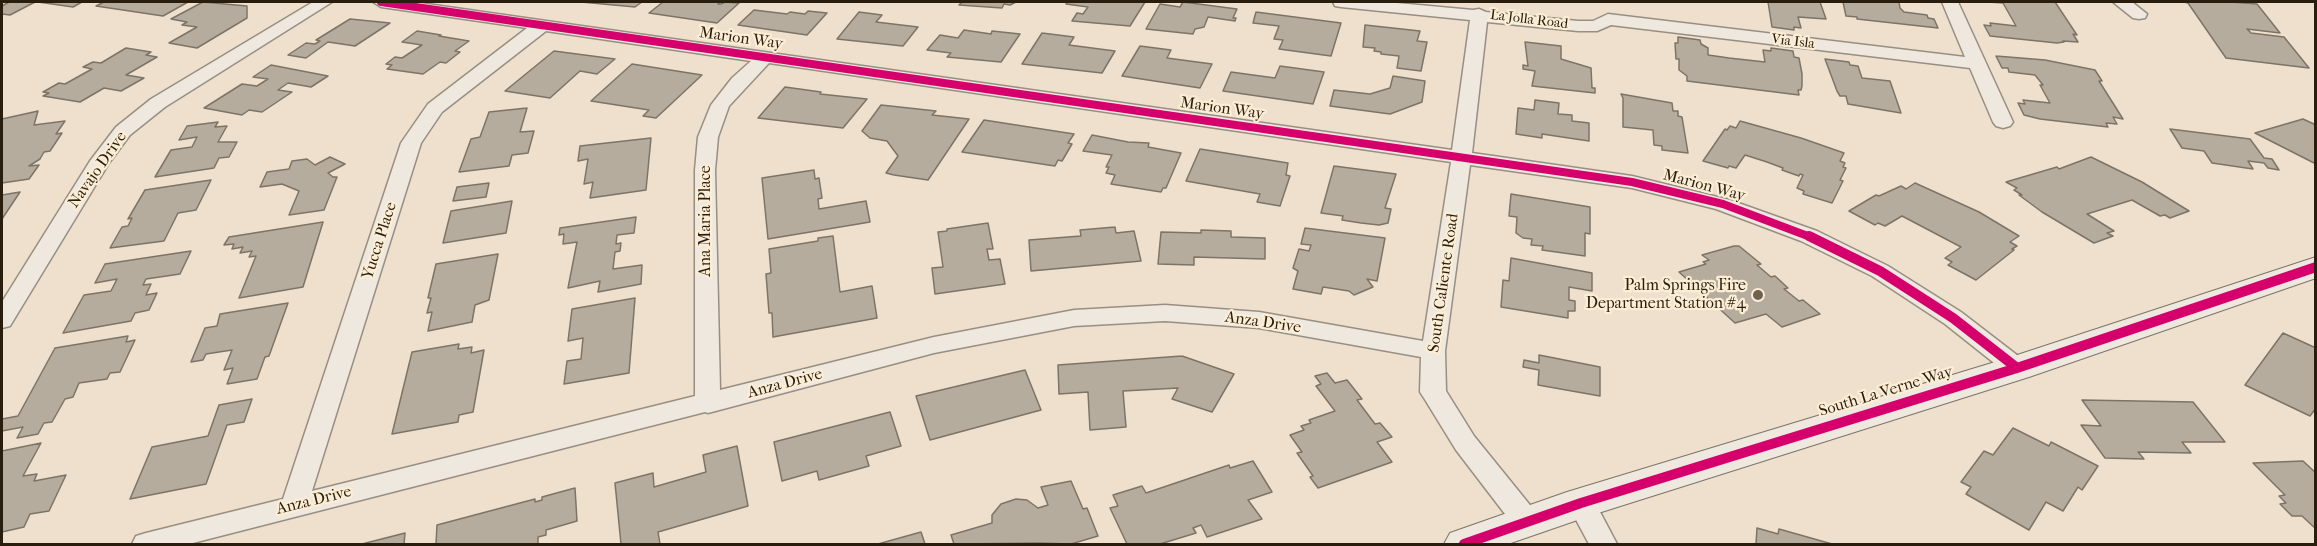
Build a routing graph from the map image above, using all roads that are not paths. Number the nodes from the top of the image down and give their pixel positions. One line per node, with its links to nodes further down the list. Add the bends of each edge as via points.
1 (324, 2): 15 (street, Navajo Drive, via 166,98 123,131 100,161)
2 (381, 2): 9 (street, Marion Way)
3 (1341, 2): 7 (street, La Jolla Road)
4 (1950, 2): 11 (street)
5 (2121, 2): 8 (street)
6 (1608, 10): 7 (street, La Jolla Road, via 1597,26); 11 (street, Via Isla)
7 (1479, 14): 13 (street, South Caliente Road)
8 (2139, 14)
9 (541, 26): 10 (street, Marion Way); 20 (street, Yucca Place, via 435,108 411,143)
10 (765, 57): 13 (street, Marion Way); 18 (street, Ana Maria Place, via 720,105 708,137)
11 (1978, 64): 12 (street)
12 (2003, 122)
13 (1461, 159): 16 (street, South Caliente Road); 17 (street, Marion Way, via 1632,182 1723,204 1798,232 1881,271 1953,318)
14 (2316, 267): 17 (street, South La Verne Way)
15 (2, 320)
16 (1433, 351): 18 (street, Anza Drive, via 1259,320 1165,313 1074,318 934,345); 21 (street, South Caliente Road, via 1433,392 1465,443)
17 (2017, 368): 19 (street, South La Verne Way)
18 (708, 404): 20 (street, Anza Drive)
19 (1581, 503): 21 (street, South La Verne Way); 24 (street)
20 (294, 506): 22 (street, Anza Drive)
21 (1528, 523): 23 (street, South La Verne Way)
22 (146, 544)
23 (1464, 544)
24 (1604, 544)

